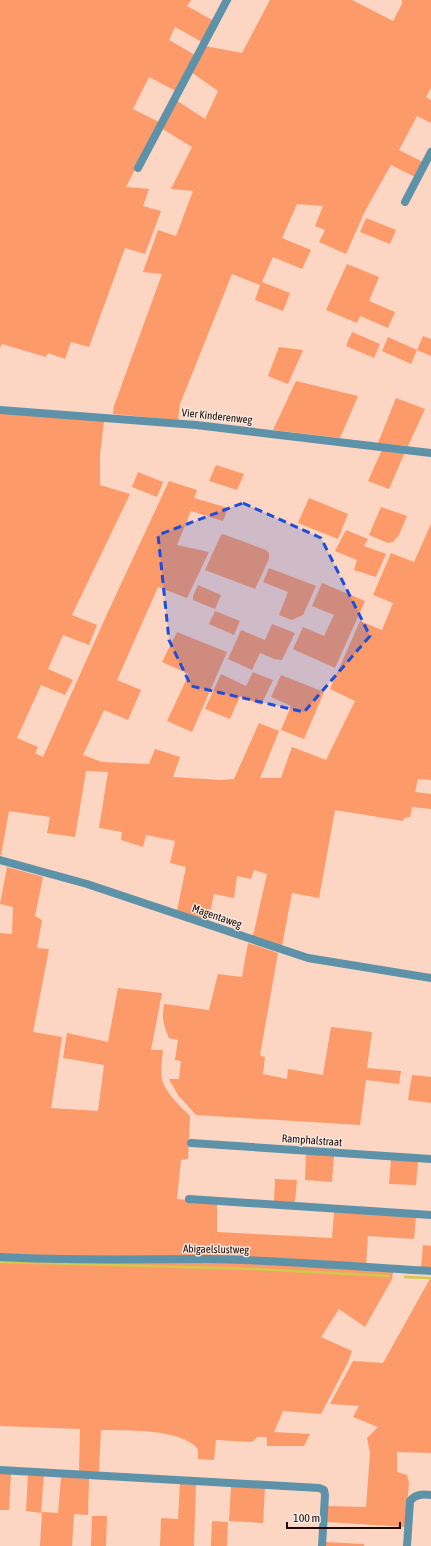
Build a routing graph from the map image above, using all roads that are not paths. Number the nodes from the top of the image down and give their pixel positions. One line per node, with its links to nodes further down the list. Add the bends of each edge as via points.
1 (227, 0): 3 (street)
2 (431, 152): 4 (street)
3 (138, 168)
4 (405, 202)
5 (0, 410): 6 (street, Vier Kinderenweg, via 196,425)
6 (431, 453)
7 (0, 860): 8 (street, Magentaweg, via 87,884 308,958)
8 (431, 978)
9 (191, 1143): 10 (street, Ramphalstraat)
10 (431, 1159)
11 (189, 1198): 12 (street)
12 (431, 1215)
13 (0, 1257): 14 (street, Abigaelslustweg, via 303,1263)
14 (431, 1271)
15 (0, 1470): 17 (street, via 319,1488 324,1490 325,1495)
16 (431, 1495): 18 (street, via 420,1494 410,1501)
17 (322, 1546)
18 (407, 1546)

